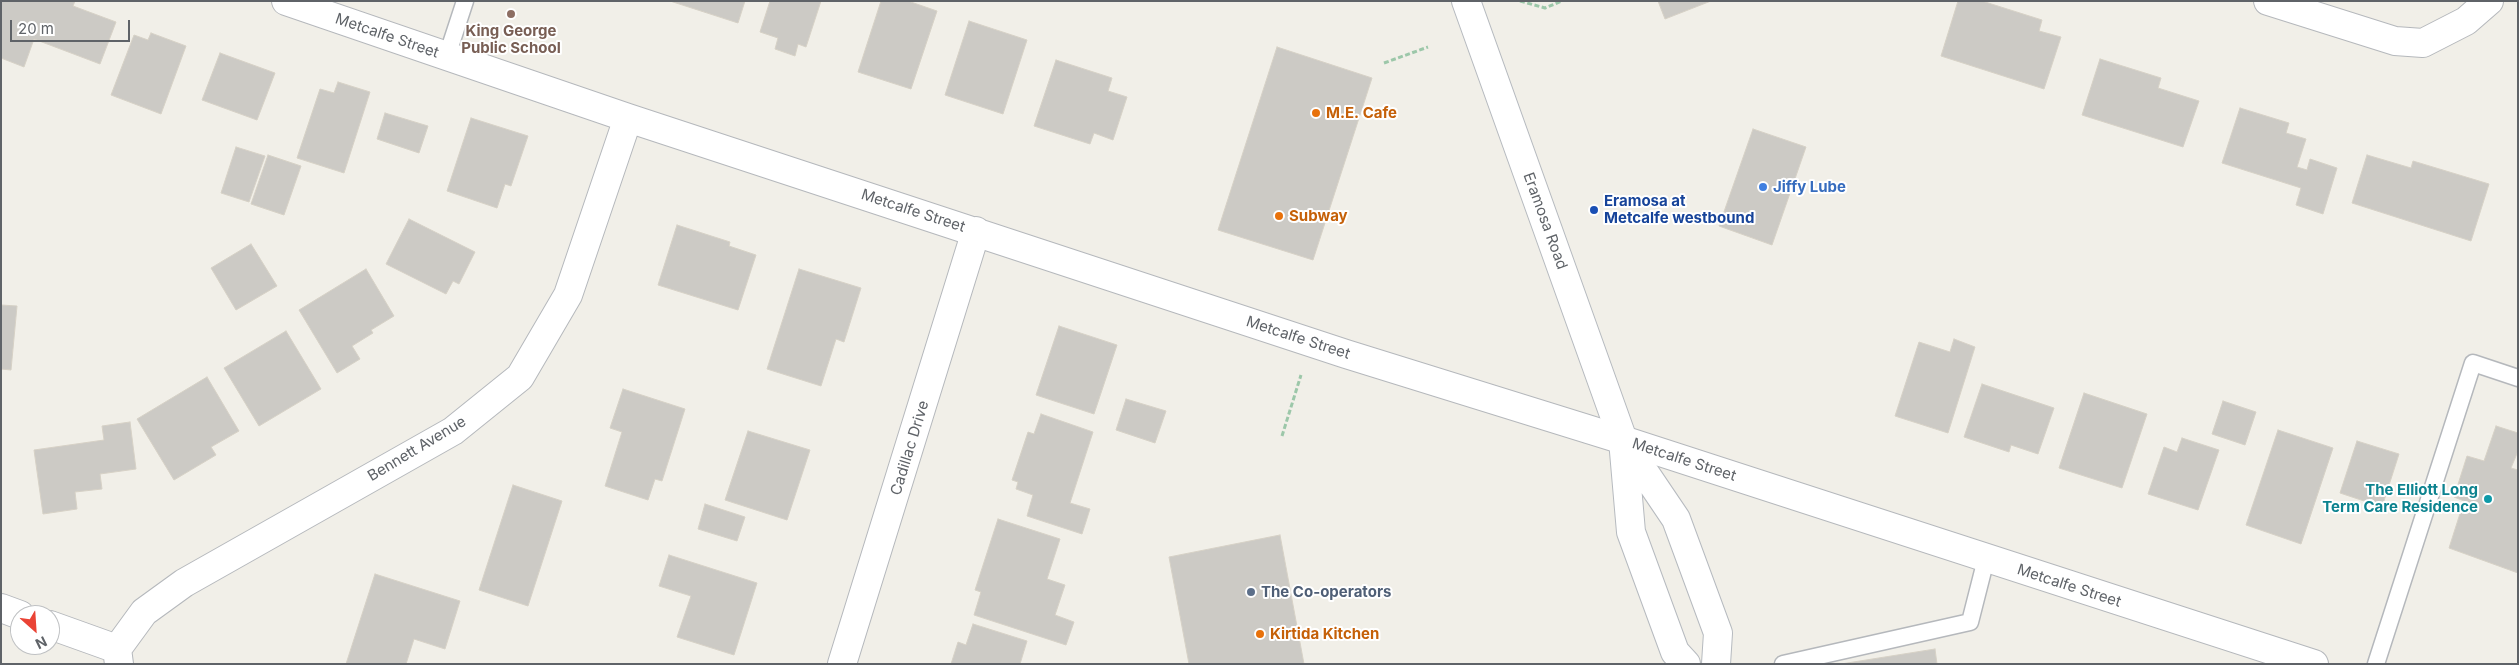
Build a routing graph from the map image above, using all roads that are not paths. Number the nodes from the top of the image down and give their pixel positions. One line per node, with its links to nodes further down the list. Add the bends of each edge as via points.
1 (286, 1): 6 (street, Metcalfe Street)
2 (465, 1): 6 (lane)
3 (1466, 1): 10 (street, Eramosa Road)
4 (2268, 1): 5 (street, via 2395,41 2423,43 2466,21)
5 (2489, 1)
6 (447, 56): 7 (street, Metcalfe Street)
7 (628, 118): 8 (street, Metcalfe Street); 13 (street, Bennett Avenue, via 568,295 520,377 454,430 184,584 144,612)
8 (976, 231): 10 (street, Metcalfe Street, via 1352,356); 14 (street, Cadillac Drive)
9 (2518, 378): 19 (lane, via 2473,363)
10 (1623, 440): 11 (street, Metcalfe Street); 15 (street, Eramosa Road, via 1631,532 1674,652); 16 (street, Eramosa Road, via 1676,519 1718,633)
11 (1986, 559): 17 (lane, via 1970,622); 18 (street, Metcalfe Street)
12 (60, 630): 13 (street)
13 (118, 656)
14 (842, 664)
15 (1686, 664)
16 (1716, 664)
17 (1782, 664)
18 (2314, 664)
19 (2376, 664)

